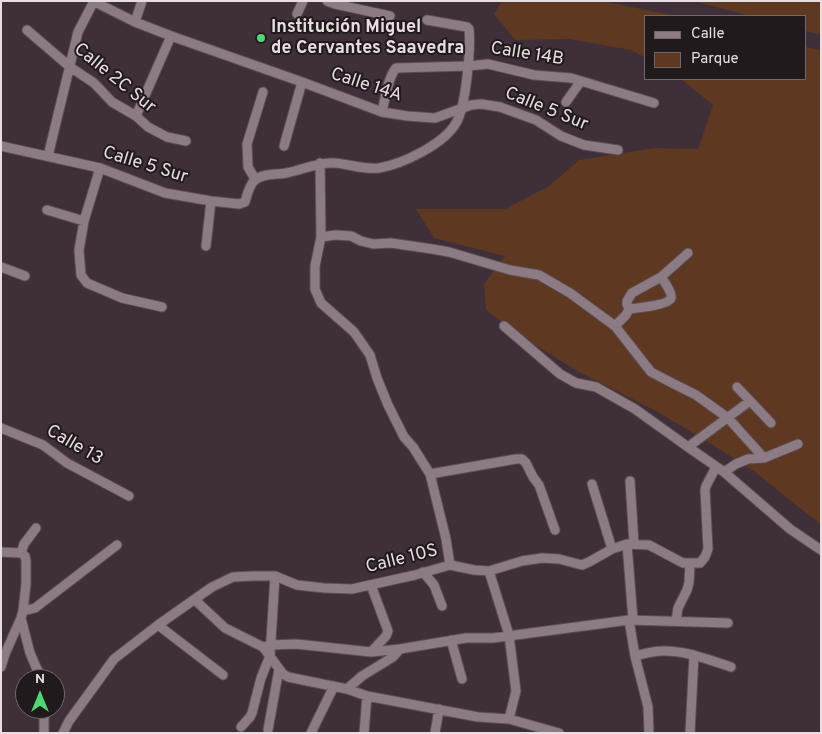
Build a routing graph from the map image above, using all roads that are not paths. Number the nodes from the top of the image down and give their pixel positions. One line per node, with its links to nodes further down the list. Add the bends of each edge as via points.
1 (94, 1): 8 (street, Calle 14A); 12 (street, via 78,32)
2 (142, 1): 8 (street)
3 (303, 1): 5 (street)
4 (327, 1): 6 (street)
5 (297, 14)
6 (390, 16)
7 (427, 20): 11 (street, via 470,29)
8 (135, 22): 10 (street, Calle 14A)
9 (27, 30): 12 (street, Calle 2C Sur)
10 (171, 36): 14 (street, Calle 14A); 20 (street)
11 (468, 66): 13 (street, Calle 14B, via 488,64 534,75); 18 (street); 19 (street, Calle 14B, via 396,68)
12 (70, 67): 20 (street, Calle 2C Sur, via 94,83 112,102); 25 (street)
13 (581, 81): 16 (street); 17 (street, Calle 14B)
14 (302, 82): 19 (street, Calle 14A); 23 (street)
15 (263, 92): 28 (street, via 247,144 248,167)
16 (566, 102)
17 (654, 103)
18 (462, 108): 19 (street, Calle 14A, via 435,118); 24 (street, Calle 5 Sur, via 481,104 500,107 536,120 560,136 584,145); 26 (street, via 450,132 402,162 379,168)
19 (382, 112)
20 (136, 116): 21 (street, Calle 2C Sur, via 166,137)
21 (186, 141)
22 (1, 146): 25 (street, Calle 5 Sur)
23 (284, 146)
24 (618, 150)
25 (48, 156): 27 (street, Calle 5 Sur)
26 (320, 163): 28 (street); 32 (street)
27 (100, 168): 29 (street, Calle 5 Sur, via 165,193); 31 (street)
28 (255, 179): 29 (street, Calle 5 Sur, via 245,202)
29 (211, 201): 33 (street)
30 (48, 210): 31 (street)
31 (84, 221): 38 (street, via 79,250 81,275 87,283 122,298)
32 (321, 237): 41 (street, via 350,236 373,244 391,243 432,249 539,275); 51 (street, via 315,266 315,289 321,303 354,332 370,355 404,437)
33 (206, 246)
34 (688, 253): 37 (street)
35 (1, 267): 36 (street)
36 (25, 276)
37 (661, 277): 39 (street, via 632,293 627,300); 39 (street, via 671,294 670,301)
38 (162, 307)
39 (630, 309): 41 (street)
40 (504, 326): 48 (street, via 560,374 576,383 604,391)
41 (615, 326): 44 (street, via 651,372 696,395)
42 (737, 387): 43 (street)
43 (750, 400): 44 (street); 45 (street)
44 (728, 418): 48 (street); 49 (street)
45 (771, 423)
46 (1, 428): 54 (street, Calle 13, via 43,445 67,463)
47 (798, 444): 49 (street)
48 (688, 447): 50 (street)
49 (764, 458): 50 (street, via 748,459)
50 (720, 469): 60 (street, via 790,529); 63 (street, via 705,490 708,549 700,563)
51 (430, 474): 56 (street, via 522,459 539,484); 64 (street)
52 (630, 482): 57 (street)
53 (592, 484): 59 (street)
54 (129, 496)
55 (36, 528): 62 (street)
56 (555, 530)
57 (631, 544): 59 (street, Calle 10S); 63 (street, via 649,545); 72 (street)
58 (117, 545): 71 (street, via 35,608)
59 (612, 549): 65 (street, Calle 10S, via 582,565 542,558)
60 (821, 550)
61 (1, 552): 62 (street)
62 (21, 553): 71 (street, via 26,561)
63 (690, 564): 73 (street, via 689,584)
64 (450, 565): 65 (street, Calle 10S); 66 (street, Calle 10S)
65 (489, 571): 76 (street)
66 (423, 572): 68 (street, Calle 10S); 70 (street, via 434,585)
67 (274, 576): 68 (street, Calle 10S, via 324,588 352,589); 69 (street, Calle 10S, via 233,577 212,587); 78 (street)
68 (371, 584): 80 (street, via 388,631)
69 (196, 600): 75 (street, Calle 10S); 78 (street, via 225,628)
70 (442, 606)
71 (22, 614): 81 (street); 88 (street)
72 (631, 620): 73 (street); 76 (street); 84 (street)
73 (676, 621): 74 (street)
74 (728, 623)
75 (158, 624): 89 (street); 100 (street, Calle 10S, via 114,659 69,721)
76 (509, 635): 77 (street); 96 (street, via 516,691)
77 (451, 640): 79 (street); 90 (street)
78 (267, 646): 80 (street, via 296,644); 83 (street)
79 (400, 649): 80 (street); 92 (street, via 394,657)
80 (371, 652)
81 (3, 654): 86 (street)
82 (694, 655): 84 (street, via 664,650); 85 (street); 106 (street)
83 (270, 656): 87 (street); 97 (street, via 252,713)
84 (634, 656): 105 (street, via 648,707)
85 (731, 666)
86 (1, 667)
87 (279, 668): 91 (street, via 288,677); 98 (street)
88 (37, 669)
89 (223, 675)
90 (462, 679)
91 (334, 686): 92 (street); 101 (street)
92 (347, 688): 93 (street)
93 (367, 696): 94 (street); 102 (street)
94 (439, 709): 96 (street); 103 (street)
95 (44, 719): 99 (street)
96 (509, 719): 104 (street)
97 (241, 727)
98 (268, 730)
99 (44, 732)
100 (64, 733)
101 (311, 733)
102 (364, 733)
103 (435, 733)
104 (559, 733)
105 (649, 733)
106 (690, 733)

